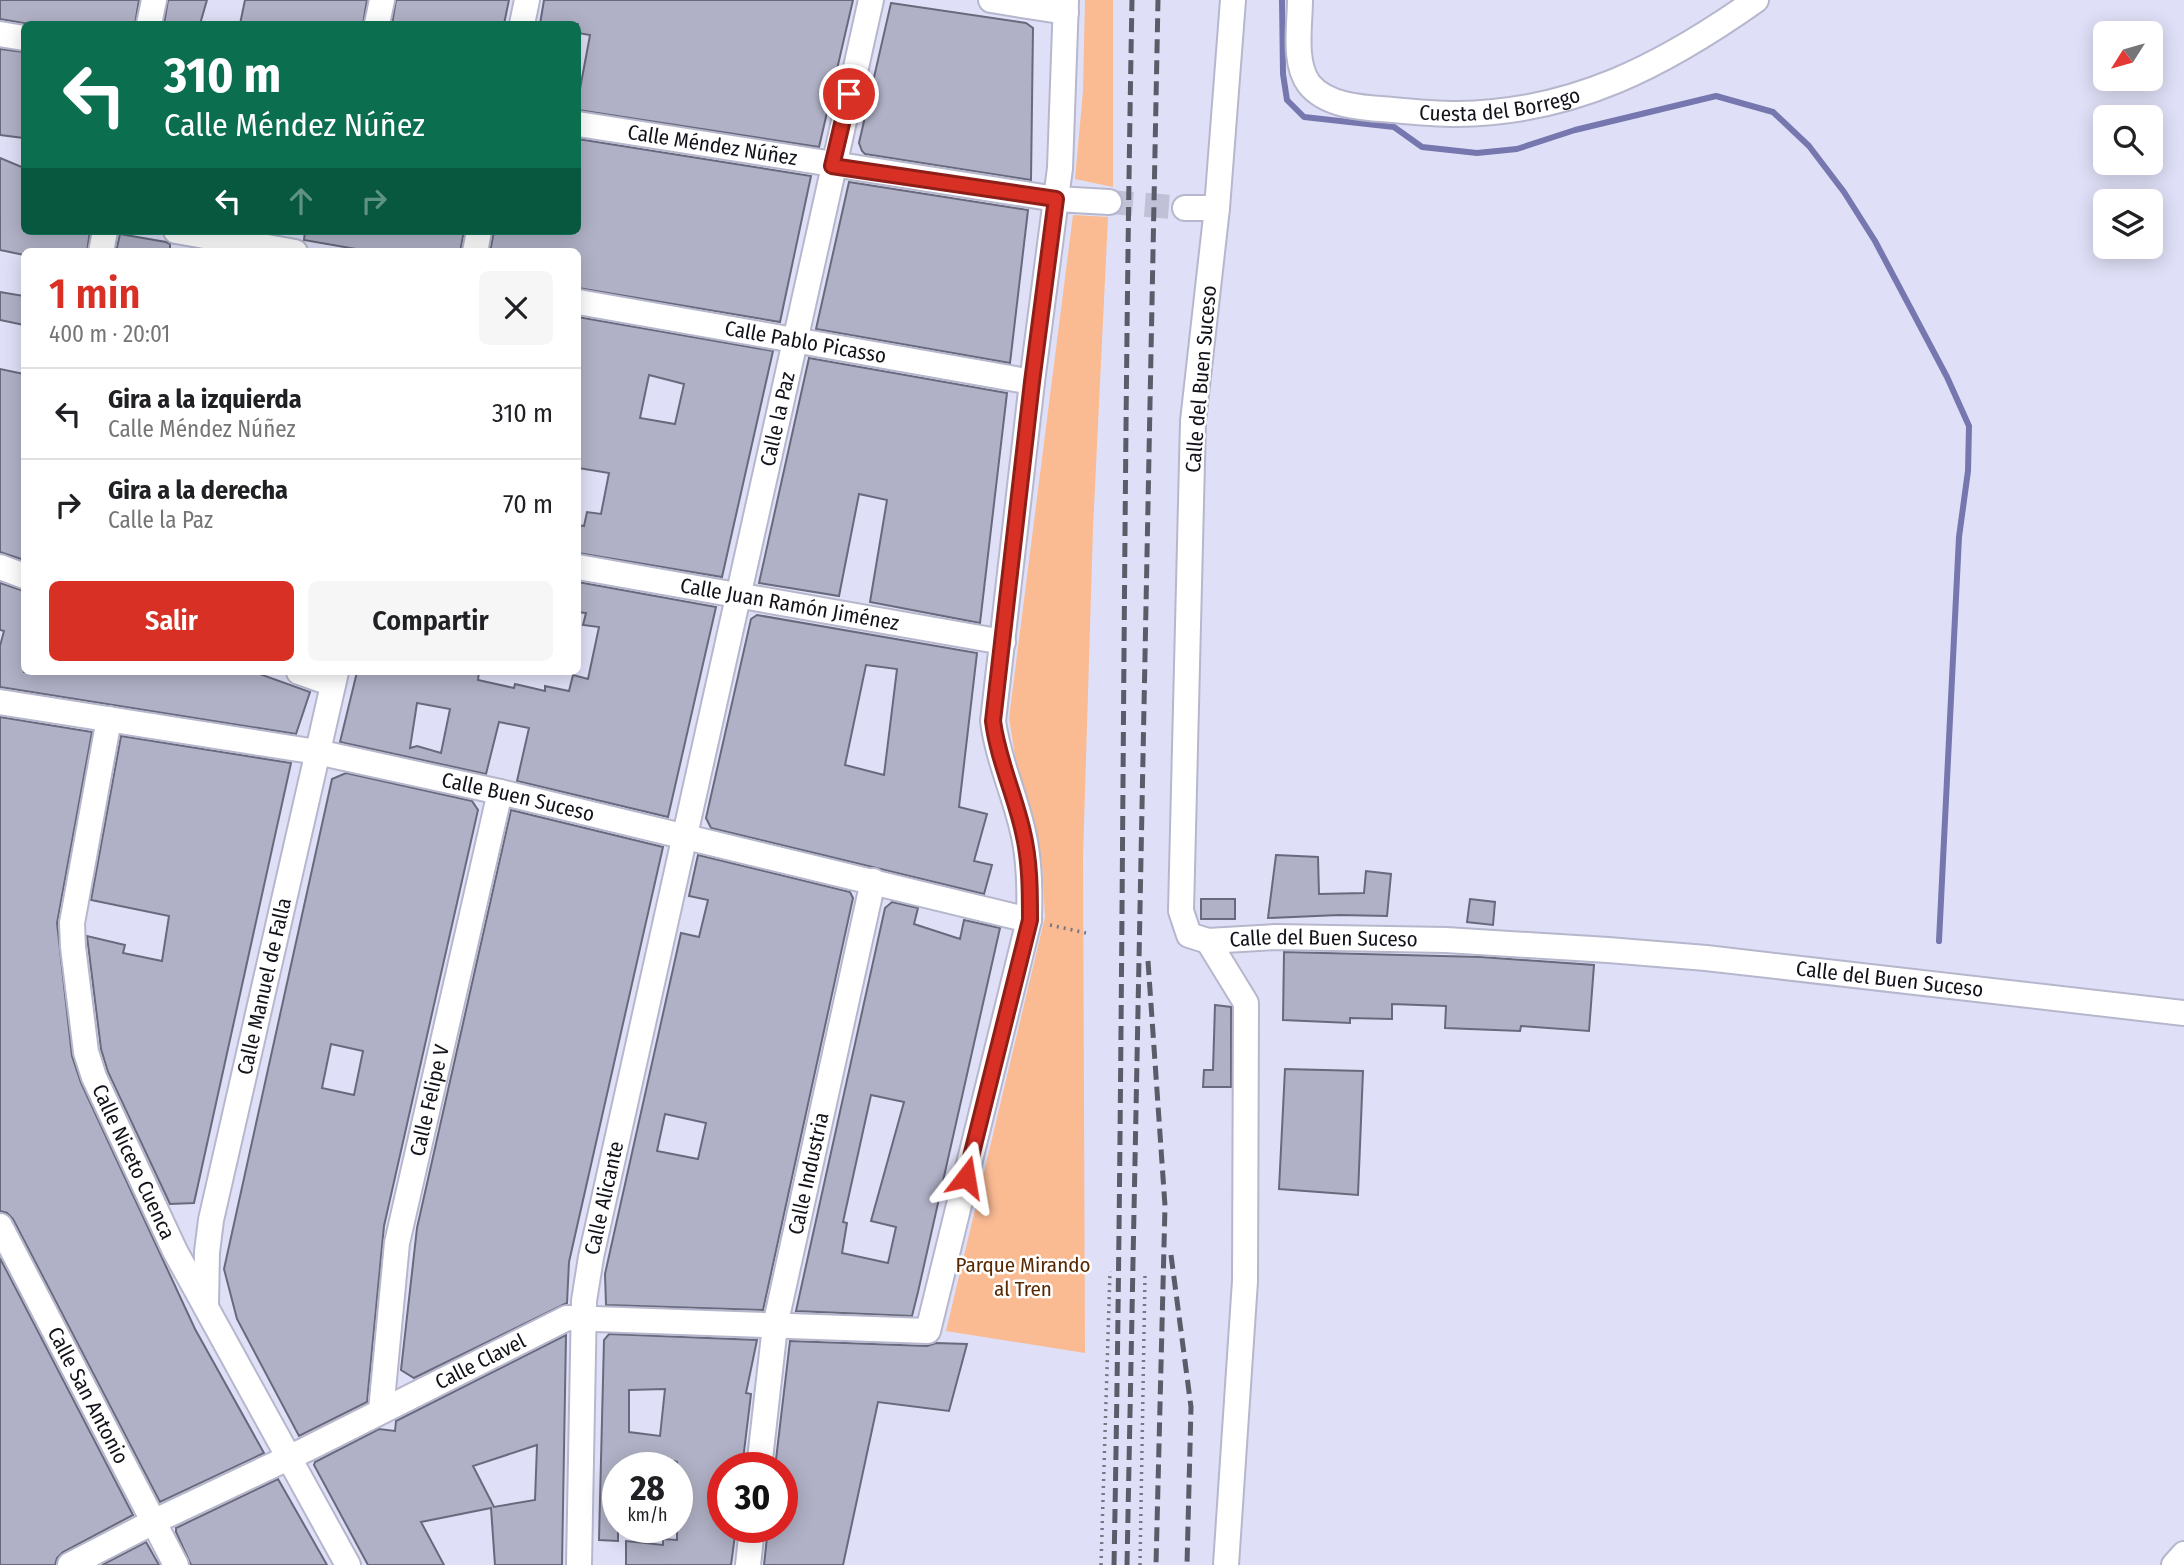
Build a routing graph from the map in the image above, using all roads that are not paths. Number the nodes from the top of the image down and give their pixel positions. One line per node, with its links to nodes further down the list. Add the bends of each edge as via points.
1 (154, 0): 10 (street)
2 (382, 0): 11 (street)
3 (527, 0): 12 (street)
4 (871, 0): 16 (street, Calle la Paz)
5 (991, 0): 9 (street)
6 (1233, 0): 20 (street)
7 (1300, 0): 8 (street, Cuesta del Borrego, via 1300,59 1309,84 1320,94 1359,107 1457,114 1544,104 1614,83 1706,35)
8 (1756, 0)
9 (1066, 6): 17 (street)
10 (150, 21)
11 (378, 21)
12 (523, 21)
13 (0, 34): 14 (street)
14 (21, 38)
15 (581, 124): 16 (street, Calle Méndez Núñez)
16 (832, 166): 17 (street, Calle Méndez Núñez); 24 (street, Calle la Paz)
17 (1056, 199): 18 (street, Calle Méndez Núñez); 25 (street)
18 (1109, 202)
19 (1185, 208): 20 (street)
20 (1217, 208): 39 (street, Calle del Buen Suceso, via 1193,421 1181,911 1189,935)
21 (199, 235): 22 (street)
22 (272, 248)
23 (581, 303): 24 (street, Calle Pablo Picasso)
24 (795, 339): 25 (street, Calle Pablo Picasso); 29 (street, Calle la Paz)
25 (1032, 382): 30 (street)
26 (0, 567): 28 (street)
27 (581, 568): 29 (street, Calle Juan Ramón Jiménez)
28 (21, 575)
29 (738, 596): 30 (street, Calle Juan Ramón Jiménez); 36 (street, Calle la Paz)
30 (1003, 642): 38 (street, via 993,721 1027,850)
31 (321, 676): 34 (street, Calle Manuel de Falla)
32 (0, 702): 33 (street, Calle Buen Suceso)
33 (109, 719): 34 (street, Calle Buen Suceso); 42 (street, Calle Niceto Cuenca, via 72,923 86,1052 156,1214)
34 (317, 752): 35 (street, Calle Buen Suceso); 42 (street, Calle Manuel de Falla, via 211,1220)
35 (499, 792): 36 (street, Calle Buen Suceso); 45 (street, Calle Felipe V, via 397,1243)
36 (683, 836): 37 (street, Calle Buen Suceso); 43 (street, Calle Alicante, via 591,1257)
37 (873, 881): 38 (street, Calle Buen Suceso); 44 (street, Calle Industria)
38 (1030, 920): 44 (street, Calle Clavel, via 928,1331)
39 (1208, 941): 40 (street, Calle del Buen Suceso, via 1276,937 1433,940 1608,950); 56 (street, via 1246,1003 1245,1281)
40 (2184, 1013)
41 (0, 1226): 48 (street, Calle San Antonio)
42 (206, 1304): 47 (street, Calle Niceto Cuenca)
43 (584, 1318): 44 (street, Calle Clavel); 45 (street, Calle Clavel, via 559,1321); 54 (street, Calle Alicante)
44 (775, 1326): 46 (street, Calle Industria)
45 (381, 1412): 47 (street, Calle Clavel)
46 (761, 1452)
47 (288, 1457): 48 (street, Calle Clavel); 53 (street, Calle Niceto Cuenca)
48 (153, 1522): 51 (street, Calle Clavel); 52 (street, Calle San Antonio)
49 (750, 1543): 55 (street)
50 (2184, 1554): 57 (street)
51 (69, 1565)
52 (176, 1565)
53 (348, 1565)
54 (579, 1565)
55 (748, 1565)
56 (1226, 1565)
57 (2174, 1565)

